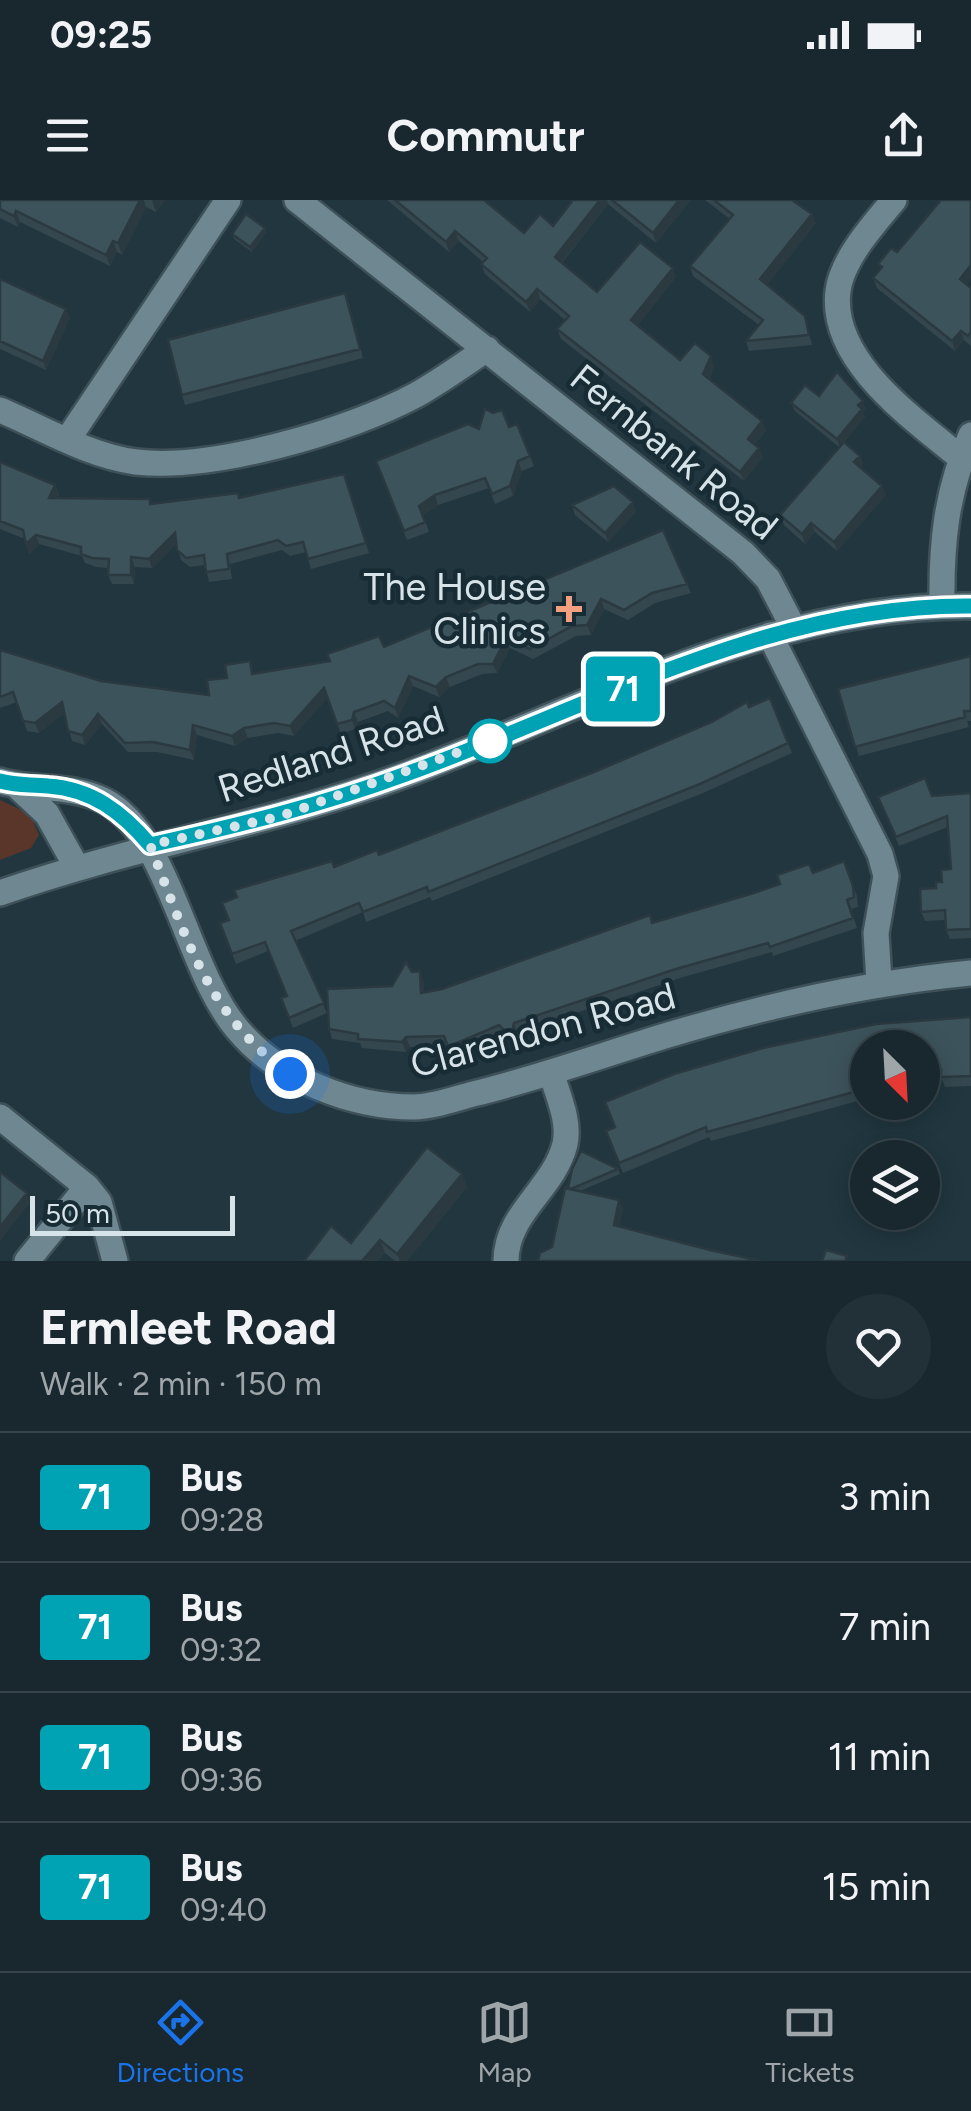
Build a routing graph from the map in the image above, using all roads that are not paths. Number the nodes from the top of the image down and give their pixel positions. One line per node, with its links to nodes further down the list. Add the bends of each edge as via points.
1 (228, 200): 6 (street)
2 (297, 200): 4 (street, Fernbank Road)
3 (889, 202): 7 (street, via 838,288 838,321 878,382)
4 (488, 350): 6 (street, via 414,396 316,434 220,458 134,462); 10 (street, Fernbank Road, via 742,553 768,578)
5 (0, 410): 6 (street)
6 (68, 439)
7 (966, 447): 8 (street, via 940,538)
8 (942, 606): 9 (street, Redland Road); 10 (street, Redland Road, via 861,614)
9 (971, 606)
10 (782, 632): 12 (street, Redland Road, via 408,774 278,817); 16 (street, Fernbank Road, via 880,854 886,876 876,933)
11 (9, 784): 12 (street, via 51,786 104,800); 13 (street, via 48,814)
12 (150, 845): 13 (street, Redland Road); 17 (street, Clarendon Road, via 190,948 226,1016 255,1050 290,1074 369,1104 418,1107)
13 (76, 866): 14 (street, Redland Road)
14 (0, 894)
15 (971, 974): 16 (street, Clarendon Road)
16 (879, 982): 17 (street, Clarendon Road, via 665,1036)
17 (552, 1075): 22 (street, via 566,1123 564,1144 550,1178 521,1212)
18 (0, 1117): 19 (street)
19 (86, 1186): 20 (street); 21 (street, via 104,1213)
20 (26, 1261)
21 (115, 1261)
22 (506, 1261)

